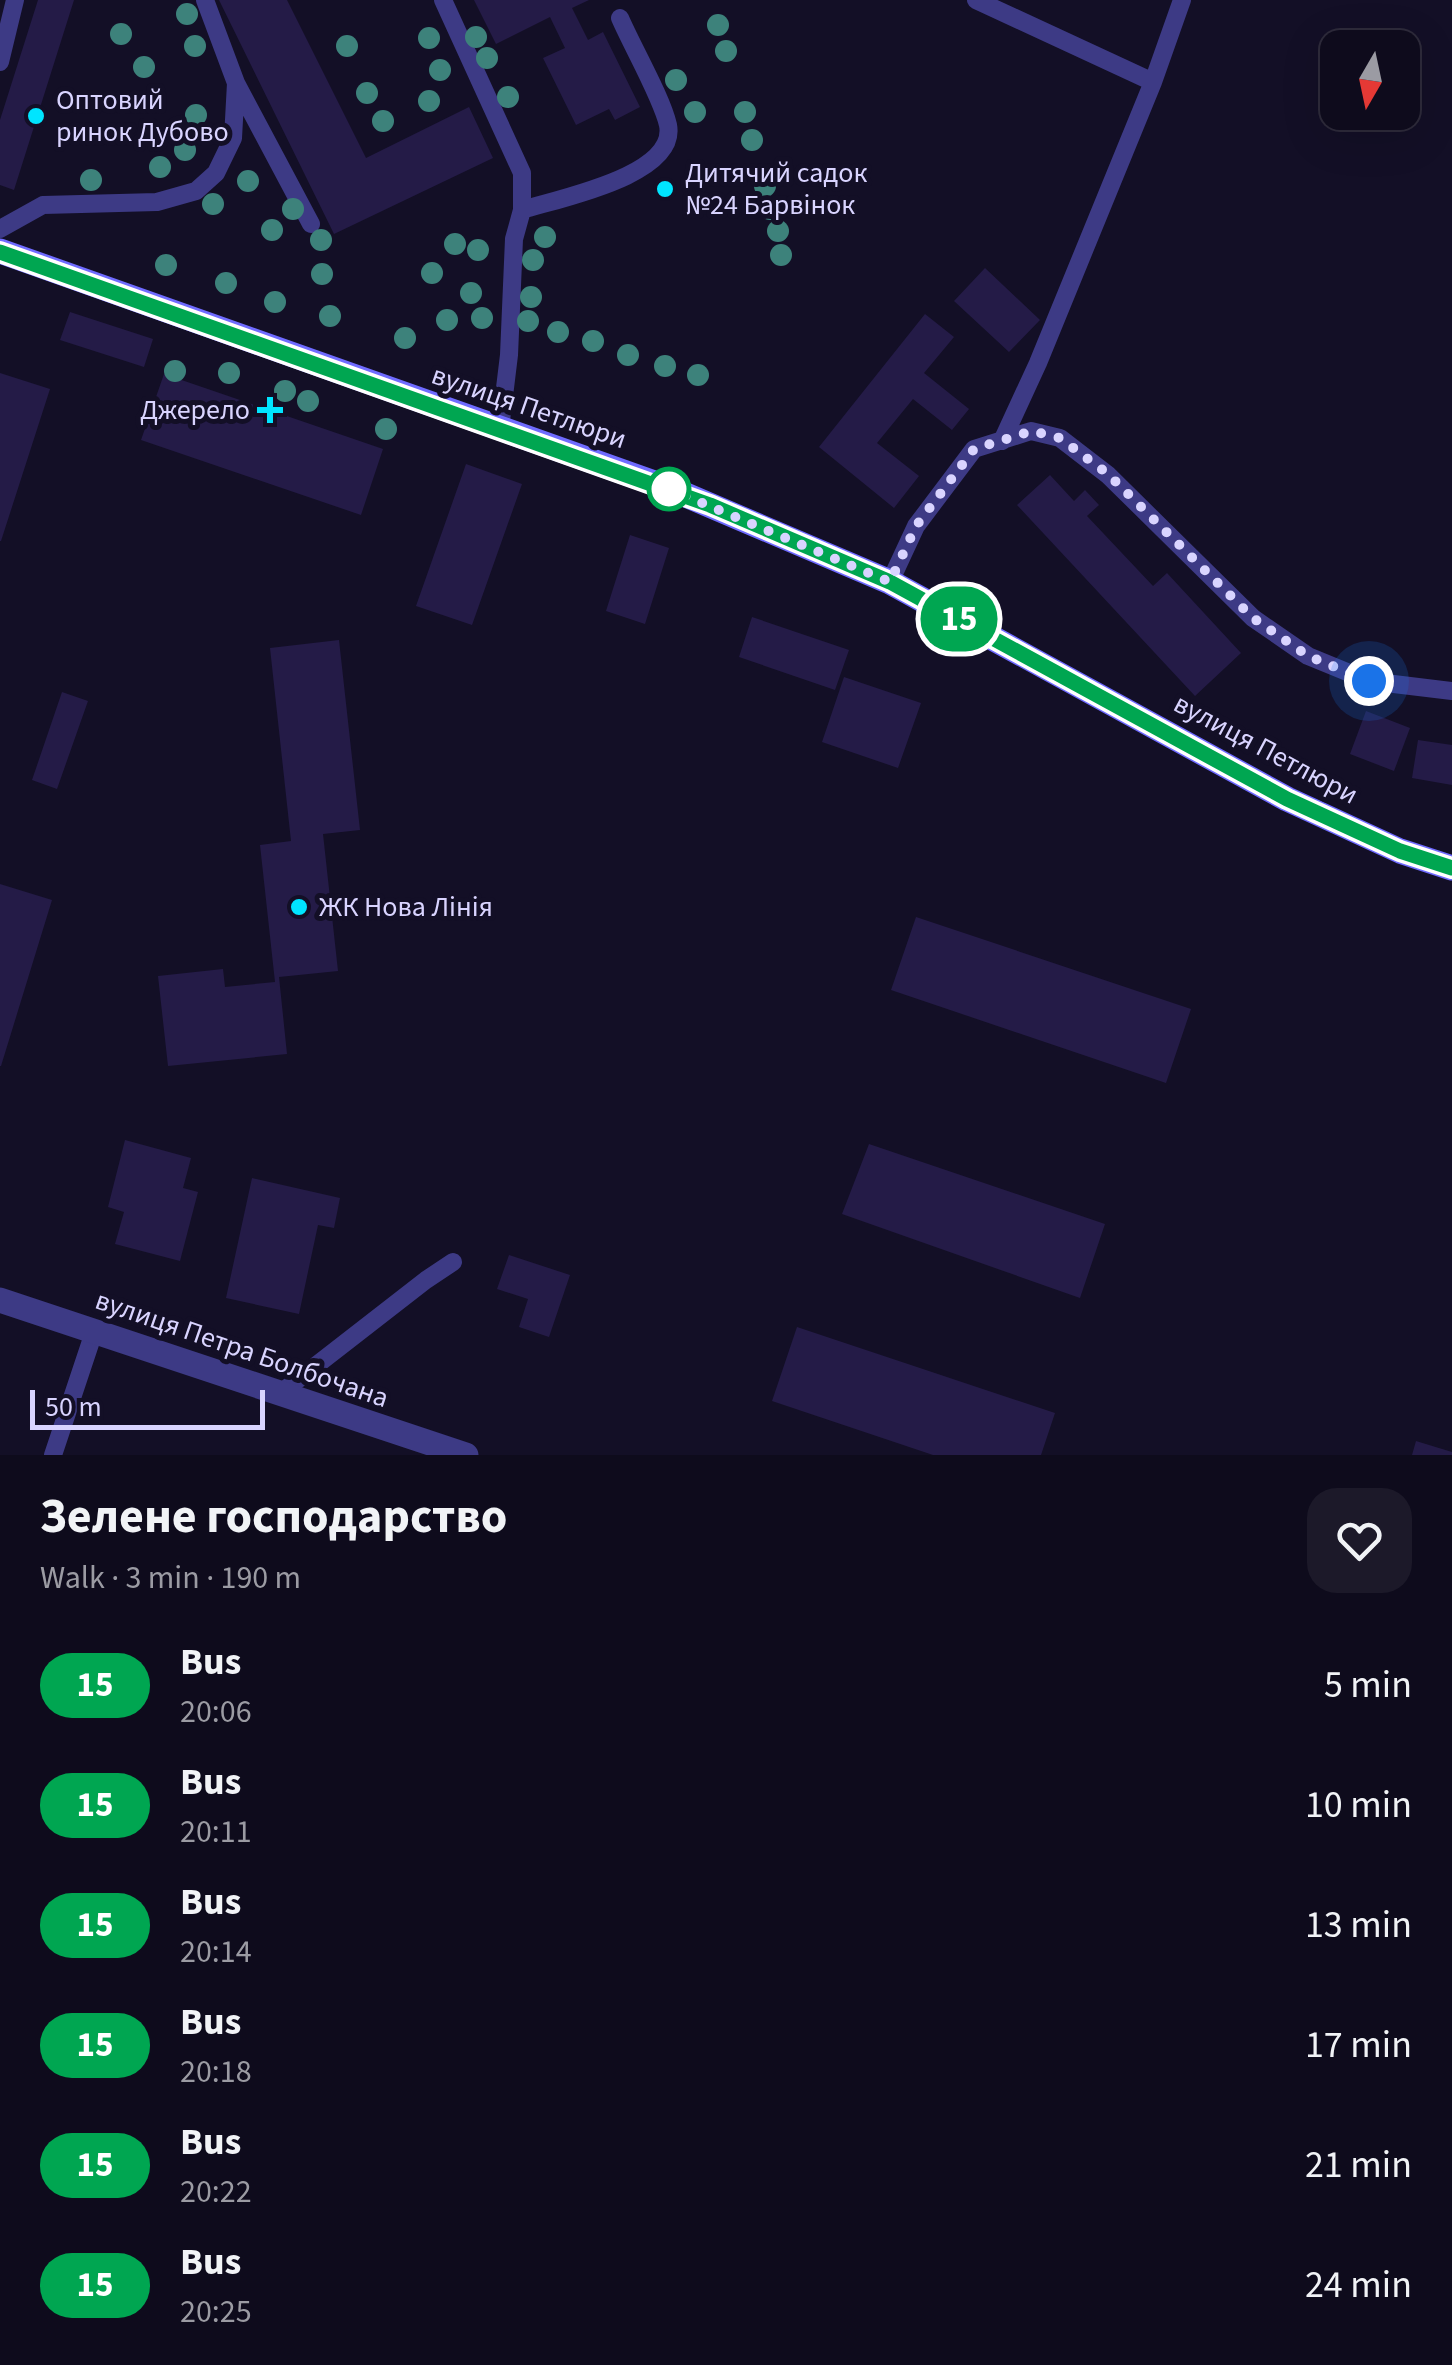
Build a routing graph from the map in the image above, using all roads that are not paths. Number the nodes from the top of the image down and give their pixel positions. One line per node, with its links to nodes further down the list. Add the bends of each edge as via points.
1 (15, 0): 7 (lane)
2 (204, 0): 9 (lane)
3 (443, 0): 10 (lane, via 522,173)
4 (976, 0): 8 (lane)
5 (1182, 0): 8 (lane)
6 (620, 18): 10 (lane, via 668,127 664,148 643,168)
7 (0, 62)
8 (1153, 82): 15 (lane)
9 (236, 83): 11 (lane); 12 (lane, via 233,138 216,173 196,191 158,202 43,204)
10 (522, 210): 14 (lane)
11 (311, 224)
12 (0, 229)
13 (0, 252): 14 (main road, вулиця Петлюри)
14 (500, 428): 16 (main road, вулиця Петлюри, via 674,490)
15 (1002, 441): 16 (lane, via 974,449 916,526); 17 (lane, via 1032,431 1060,438 1108,474 1253,618 1308,656 1369,681)
16 (890, 582): 18 (main road, вулиця Петлюри, via 1287,799)
17 (1452, 691)
18 (1452, 868)
19 (454, 1262): 22 (lane)
20 (0, 1300): 21 (street, вулиця Петра Болбочана)
21 (94, 1332): 22 (street, вулиця Петра Болбочана); 23 (lane)
22 (278, 1394): 24 (street, вулиця Петра Болбочана)
23 (52, 1455)
24 (466, 1455)

